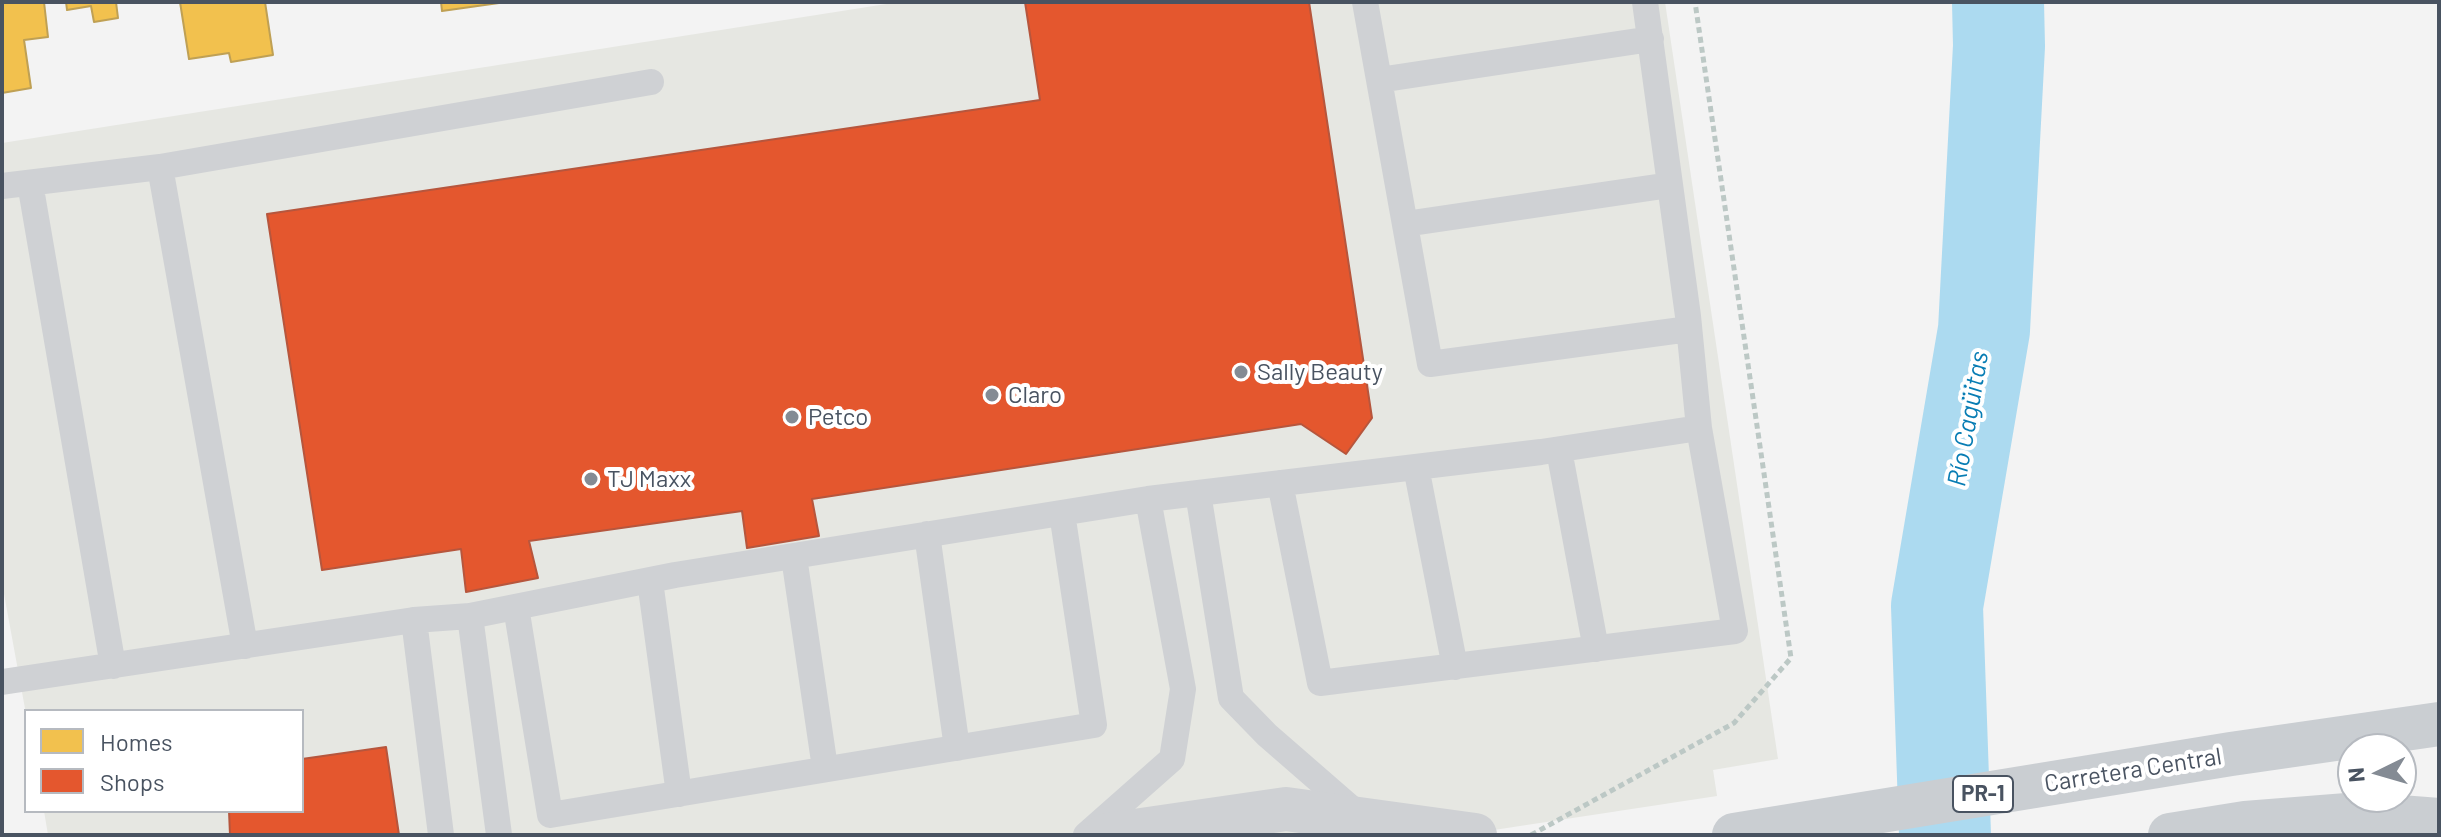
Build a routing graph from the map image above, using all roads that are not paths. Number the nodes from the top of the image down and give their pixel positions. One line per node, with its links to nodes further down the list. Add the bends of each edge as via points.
1 (1365, 2): 4 (lane)
2 (1645, 2): 3 (lane)
3 (1651, 39): 4 (lane); 8 (lane)
4 (1379, 80): 10 (lane)
5 (651, 82): 6 (lane)
6 (160, 167): 7 (lane); 25 (lane)
7 (30, 183): 9 (lane); 27 (lane)
8 (1670, 185): 10 (lane); 11 (lane)
9 (2, 186)
10 (1405, 224): 11 (lane, via 1430,364)
11 (1689, 329): 12 (lane)
12 (1699, 428): 13 (lane); 26 (lane, via 1735,631)
13 (1559, 450): 14 (lane); 26 (lane)
14 (1416, 467): 15 (lane); 28 (lane)
15 (1280, 483): 16 (lane); 28 (lane, via 1320,683)
16 (1198, 493): 17 (lane); 34 (lane, via 1231,698)
17 (1148, 499): 18 (lane); 38 (lane, via 1183,689 1172,759)
18 (1062, 513): 19 (lane); 31 (lane, via 1094,725)
19 (927, 534): 20 (lane); 31 (lane)
20 (794, 557): 21 (lane); 32 (lane)
21 (650, 581): 22 (lane); 33 (lane)
22 (516, 607): 23 (lane); 33 (lane, via 550,815)
23 (470, 616): 24 (lane); 37 (lane)
24 (414, 620): 25 (lane); 36 (lane)
25 (245, 646): 27 (lane)
26 (1596, 649): 28 (lane)
27 (113, 666): 29 (lane)
28 (1455, 667)
29 (2, 682)
30 (2439, 724): 41 (main road, Carretera Central / PR-1)
31 (957, 748): 32 (lane)
32 (825, 768): 33 (lane)
33 (679, 794)
34 (1365, 820): 39 (street, via 1286,809); 40 (street)
35 (2439, 820): 42 (main road, via 2360,814)
36 (441, 835)
37 (499, 835)
38 (1086, 835)
39 (1107, 835)
40 (1475, 835)
41 (1734, 835)
42 (2170, 835)

